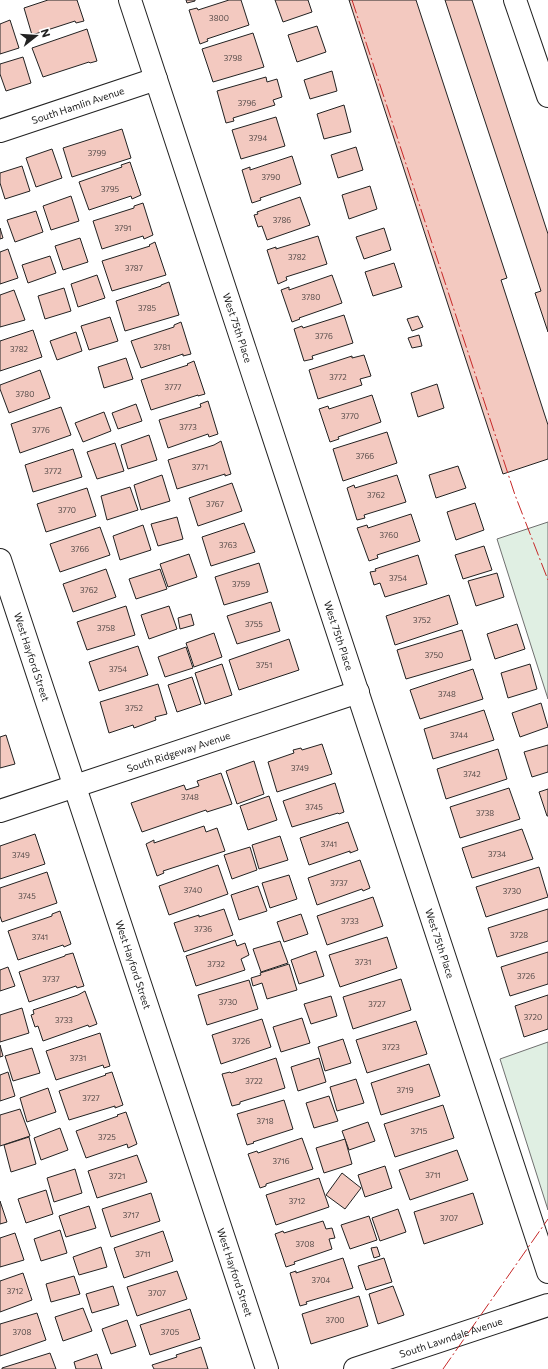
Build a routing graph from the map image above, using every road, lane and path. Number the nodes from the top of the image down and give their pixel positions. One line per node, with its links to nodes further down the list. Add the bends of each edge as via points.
1 (130, 0): 3 (street, West 75th Place)
2 (515, 0): 4 (street)
3 (156, 79): 5 (street, South Hamlin Avenue); 7 (street, West 75th Place)
4 (548, 96)
5 (0, 131)
6 (0, 560): 8 (street, West Hayford Street)
7 (358, 692): 8 (street, South Ridgeway Avenue); 10 (street, West 75th Place)
8 (75, 786): 9 (street, South Ridgeway Avenue); 12 (street, West Hayford Street)
9 (0, 811)
10 (548, 1272)
11 (548, 1305): 13 (street, South Lawndale Avenue)
12 (267, 1369)
13 (355, 1369)

